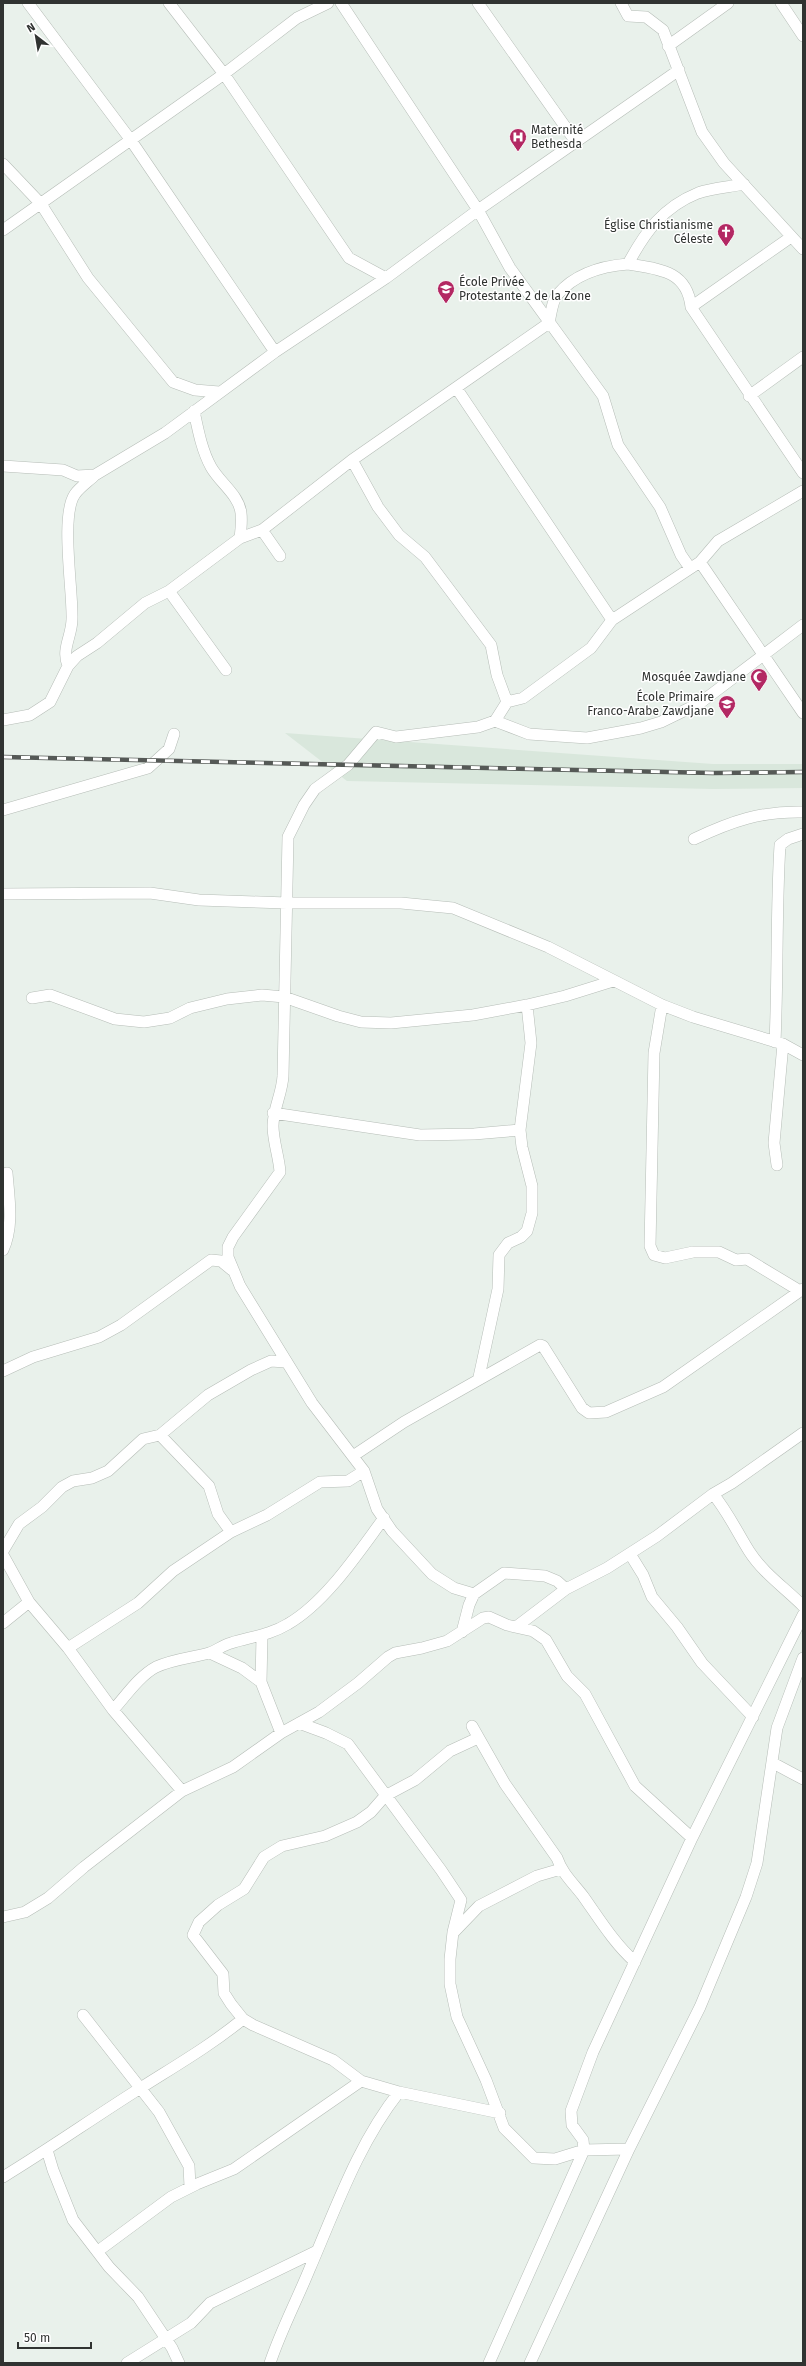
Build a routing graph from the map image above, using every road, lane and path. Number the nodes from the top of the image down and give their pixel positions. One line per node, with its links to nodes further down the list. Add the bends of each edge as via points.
1 (28, 3): 13 (street)
2 (170, 3): 12 (street)
3 (328, 3): 12 (street, via 297,18)
4 (341, 3): 18 (street)
5 (478, 3): 14 (street)
6 (621, 3): 10 (street, via 628,16 646,17 663,30)
7 (728, 3): 10 (street)
8 (781, 3): 9 (street)
9 (803, 36)
10 (668, 46): 11 (street)
11 (679, 70): 14 (street); 16 (street, via 702,132 724,163)
12 (224, 74): 13 (street); 23 (street, via 349,258)
13 (130, 139): 17 (street); 26 (street)
14 (576, 142): 18 (street)
15 (3, 164): 17 (street)
16 (744, 184): 20 (street); 22 (street, via 699,193 663,214 640,242)
17 (41, 204): 19 (street); 29 (street, via 88,278 173,382 194,390)
18 (478, 210): 23 (street); 25 (street, via 510,268)
19 (3, 230)
20 (791, 237): 21 (street); 24 (street)
21 (803, 249)
22 (628, 264): 24 (street, via 659,269 681,280 689,293); 25 (street, via 605,266 575,280 557,294)
23 (386, 278): 26 (street)
24 (691, 307): 30 (street)
25 (549, 323): 28 (street); 41 (street, via 603,396 618,445 660,507 681,555)
26 (275, 352): 29 (street)
27 (803, 357): 30 (street)
28 (457, 389): 32 (street); 43 (street)
29 (219, 392): 31 (street)
30 (749, 396): 34 (street)
31 (194, 411): 35 (street, via 166,433); 38 (street, via 200,439 210,466 233,494 241,512)
32 (352, 460): 37 (street); 48 (street, via 378,507 399,534 425,557 491,646 497,675)
33 (3, 466): 35 (street, via 63,470 77,476)
34 (803, 473)
35 (96, 475): 46 (street, via 74,494 69,520 68,557 73,620 65,648)
36 (803, 491): 40 (street, via 718,541)
37 (262, 530): 38 (street); 39 (street)
38 (240, 538): 42 (street)
39 (280, 556)
40 (700, 562): 41 (street); 45 (street)
41 (690, 568): 43 (street)
42 (169, 591): 46 (street, via 145,603 97,643 77,656); 47 (street)
43 (612, 620): 48 (street, via 591,648 523,698)
44 (803, 625): 45 (street)
45 (763, 655): 49 (street); 51 (street, via 700,703 661,722 641,728 587,738 529,734)
46 (68, 666): 50 (street, via 50,702 30,715)
47 (226, 670)
48 (507, 702): 51 (street)
49 (803, 713)
50 (3, 720)
51 (495, 721): 58 (street, via 478,727 396,737 376,732 348,765 315,789 294,822 286,851)
52 (174, 734): 53 (street, via 169,749 148,768)
53 (3, 810)
54 (803, 812): 56 (street, via 752,816 727,823)
55 (803, 834): 64 (street, via 780,844 777,885)
56 (694, 839)
57 (3, 894): 58 (street, via 150,893 199,900)
58 (287, 903): 59 (street, via 401,903 453,908 548,947); 60 (street)
59 (613, 981): 62 (street); 63 (street)
60 (284, 996): 61 (street, via 262,995 226,999 190,1008 170,1018 144,1022 115,1019 50,995); 63 (street, via 362,1022 391,1023 473,1015); 66 (street, via 282,1087)
61 (32, 998)
62 (662, 1004): 64 (street, via 693,1017); 74 (street, via 654,1053 650,1246 654,1255 665,1258 693,1252 719,1252 736,1260 752,1262)
63 (527, 1005): 67 (street, via 531,1043)
64 (779, 1043): 65 (street); 68 (street, via 774,1143)
65 (803, 1055)
66 (274, 1113): 67 (street, via 420,1135); 70 (street, via 273,1127 280,1172 241,1224)
67 (520, 1130): 77 (street, via 532,1186 532,1213 527,1231 521,1238 508,1243 499,1255 498,1289)
68 (777, 1164)
69 (7, 1173): 71 (street, via 10,1223 9,1237)
70 (228, 1247): 72 (street); 73 (street)
71 (3, 1250)
72 (210, 1260): 73 (street, via 221,1261); 76 (street, via 121,1325 99,1337 33,1357)
73 (233, 1270): 75 (street)
74 (801, 1290): 77 (street, via 663,1387 606,1412 589,1413 582,1408 540,1344)
75 (285, 1362): 79 (street, via 271,1361 208,1395); 80 (street, via 319,1413)
76 (3, 1371)
77 (479, 1378): 80 (street, via 404,1422)
78 (803, 1433): 82 (street, via 732,1484)
79 (160, 1435): 84 (street, via 209,1486 218,1514); 85 (street, via 143,1439 108,1471 92,1478 73,1481 62,1487 42,1507 18,1524)
80 (353, 1456): 81 (street)
81 (364, 1471): 83 (street, via 377,1509); 84 (street, via 348,1481 320,1482 267,1515)
82 (713, 1494): 86 (street); 91 (street, via 765,1572)
83 (384, 1518): 89 (street, via 432,1574 454,1588); 96 (street, via 352,1561 304,1613)
84 (231, 1532): 97 (street, via 173,1571 138,1603)
85 (3, 1551)
86 (630, 1554): 88 (street); 102 (street, via 652,1597 678,1627 702,1664)
87 (3, 1555): 90 (street)
88 (566, 1589): 89 (street, via 545,1576 511,1572 497,1576); 94 (street)
89 (474, 1594): 95 (street)
90 (29, 1602): 93 (street); 97 (street)
91 (803, 1606)
92 (803, 1615): 102 (street)
93 (3, 1623)
94 (516, 1627): 95 (street, via 489,1617 483,1618); 111 (street, via 533,1631 546,1640 568,1676 584,1694 635,1786)
95 (462, 1632): 103 (street, via 447,1641 395,1653 342,1696)
96 (262, 1636): 98 (street, via 230,1643); 100 (street)
97 (68, 1648): 101 (street)
98 (210, 1653): 100 (street, via 242,1668); 101 (street, via 174,1660 155,1668)
99 (803, 1658): 107 (street, via 777,1728)
100 (261, 1682): 105 (street)
101 (113, 1710): 109 (street)
102 (754, 1717): 111 (street)
103 (299, 1724): 105 (street); 110 (street, via 348,1744)
104 (472, 1726): 106 (street)
105 (281, 1733): 109 (street, via 233,1767)
106 (478, 1738): 110 (street, via 450,1751 415,1780); 112 (street, via 505,1784 557,1858)
107 (773, 1763): 108 (street); 124 (street, via 757,1863 746,1897 700,2008)
108 (803, 1778)
109 (182, 1791): 113 (street, via 48,1898 25,1912)
110 (385, 1796): 114 (street, via 461,1900); 117 (street, via 371,1812 357,1822 325,1836 282,1846 264,1857 244,1889 218,1905 199,1922 194,1935 223,1974 224,1993)
111 (692, 1838): 115 (street)
112 (561, 1869): 114 (street, via 537,1876 479,1906); 115 (street, via 616,1944)
113 (3, 1917)
114 (453, 1932): 121 (street, via 450,1984 457,2018 486,2080 493,2105)
115 (635, 1962): 123 (street, via 593,2052 571,2110 572,2125 582,2140)
116 (83, 2015): 119 (street)
117 (243, 2019): 118 (street, via 333,2060); 119 (street, via 187,2061)
118 (361, 2081): 120 (street); 126 (street, via 234,2169)
119 (139, 2088): 122 (street); 126 (street, via 159,2112 175,2138 189,2166)
120 (399, 2092): 121 (street); 128 (street, via 384,2111 353,2167)
121 (500, 2113): 123 (street, via 504,2128 534,2158 555,2159)
122 (47, 2150): 125 (street); 127 (street, via 73,2220)
123 (584, 2150): 124 (street); 133 (street)
124 (629, 2150): 134 (street)
125 (3, 2177)
126 (190, 2187): 127 (street, via 151,2211)
127 (98, 2251): 129 (street, via 108,2267 138,2297)
128 (317, 2251): 129 (street, via 210,2303 191,2323); 132 (street)
129 (166, 2340): 130 (street); 131 (street)
130 (127, 2363)
131 (179, 2363)
132 (270, 2363)
133 (489, 2363)
134 (530, 2363)

